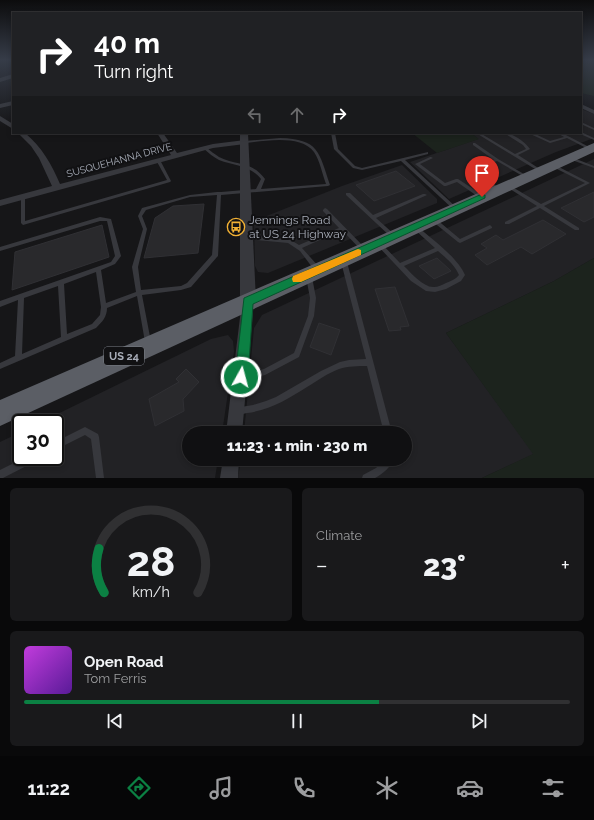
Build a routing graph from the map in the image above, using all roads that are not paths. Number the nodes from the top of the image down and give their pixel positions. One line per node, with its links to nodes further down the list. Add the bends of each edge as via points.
1 (12, 103): 2 (street)
2 (0, 106)
3 (582, 106): 4 (street)
4 (594, 112)
5 (0, 118): 7 (street)
6 (582, 123): 8 (lane)
7 (12, 126)
8 (594, 129)
9 (22, 134): 33 (street, via 47,162)
10 (161, 134): 24 (street)
11 (333, 134): 28 (lane, via 336,149 354,166 362,169)
12 (480, 134): 23 (lane)
13 (508, 134): 23 (lane, via 528,149)
14 (532, 134): 18 (lane, via 550,142)
15 (561, 134): 18 (lane)
16 (581, 134): 20 (lane)
17 (245, 137): 21 (street, SUSQUEHANNA DRIVE); 30 (street); 35 (lane, via 307,143 316,151 328,185)
18 (567, 137): 20 (lane)
19 (474, 144): 29 (lane)
20 (593, 145): 26 (highway, US 24)
21 (205, 148): 24 (street, SUSQUEHANNA DRIVE); 30 (lane, via 221,159)
22 (427, 152): 28 (lane)
23 (514, 155): 32 (lane)
24 (174, 156): 27 (street, SUSQUEHANNA DRIVE)
25 (431, 158): 40 (lane, via 417,164 445,185 457,180)
26 (570, 158): 31 (lane); 32 (highway, US 24)
27 (158, 160): 33 (street, SUSQUEHANNA DRIVE); 39 (lane, via 169,181 23,223)
28 (402, 160): 43 (lane)
29 (497, 160): 32 (lane); 34 (lane, via 470,170)
30 (245, 167): 35 (street); 35 (lane, via 254,170 263,179)
31 (594, 167)
32 (540, 171): 34 (highway, US 24); 42 (lane, via 588,183)
33 (57, 188): 39 (street, SUSQUEHANNA DRIVE)
34 (503, 188): 40 (highway, US 24); 42 (lane)
35 (252, 191): 36 (lane); 52 (street)
36 (219, 193): 63 (lane, via 215,256 181,288); 63 (lane, via 182,197 140,212 145,229 135,267)
37 (348, 194): 45 (lane)
38 (425, 195): 45 (lane)
39 (23, 197): 41 (street, SUSQUEHANNA DRIVE)
40 (482, 197): 43 (highway, US 24)
41 (0, 203)
42 (541, 207): 47 (lane); 51 (lane)
43 (455, 208): 46 (highway, US 24)
44 (325, 210): 50 (lane)
45 (373, 217): 53 (lane)
46 (433, 219): 48 (lane, via 460,241); 49 (highway, US 24)
47 (507, 223)
48 (490, 226)
49 (415, 227): 53 (highway, US 24); 56 (lane)
50 (343, 228): 54 (lane); 55 (lane)
51 (577, 229)
52 (246, 237): 54 (lane, via 289,241); 65 (street)
53 (394, 237): 55 (highway, US 24)
54 (299, 247): 61 (lane)
55 (371, 247): 58 (highway, US 24); 59 (lane)
56 (439, 248): 59 (lane); 59 (lane, via 457,265 462,275 444,287 432,290 425,288)
57 (0, 249): 60 (lane, via 100,218 106,219 110,222 118,256 112,263)
58 (343, 259): 61 (highway, US 24); 71 (lane)
59 (400, 265)
60 (98, 269): 62 (lane); 67 (lane)
61 (313, 272): 65 (highway, US 24); 73 (lane, via 314,298 311,316 297,355 265,372)
62 (61, 282): 64 (lane); 68 (lane)
63 (139, 294): 67 (lane); 69 (lane)
64 (21, 296): 66 (lane); 70 (lane)
65 (248, 301): 69 (highway, US 24); 73 (street)
66 (0, 304)
67 (104, 307): 68 (lane, via 105,314 94,326)
68 (64, 338): 70 (lane)
69 (148, 345): 75 (highway, US 24)
70 (18, 358): 72 (lane)
71 (370, 362): 74 (lane, via 338,366 273,404 254,410); 77 (lane)
72 (0, 366)
73 (241, 377): 74 (street)
74 (237, 411): 76 (street)
75 (0, 413)
76 (235, 426)
77 (386, 426)
78 (64, 442): 83 (lane, via 85,431 95,437)
79 (17, 466): 82 (lane)
80 (230, 466): 84 (street)
81 (385, 466): 85 (lane)
82 (0, 475)
83 (100, 478)
84 (228, 478)
85 (366, 478)

